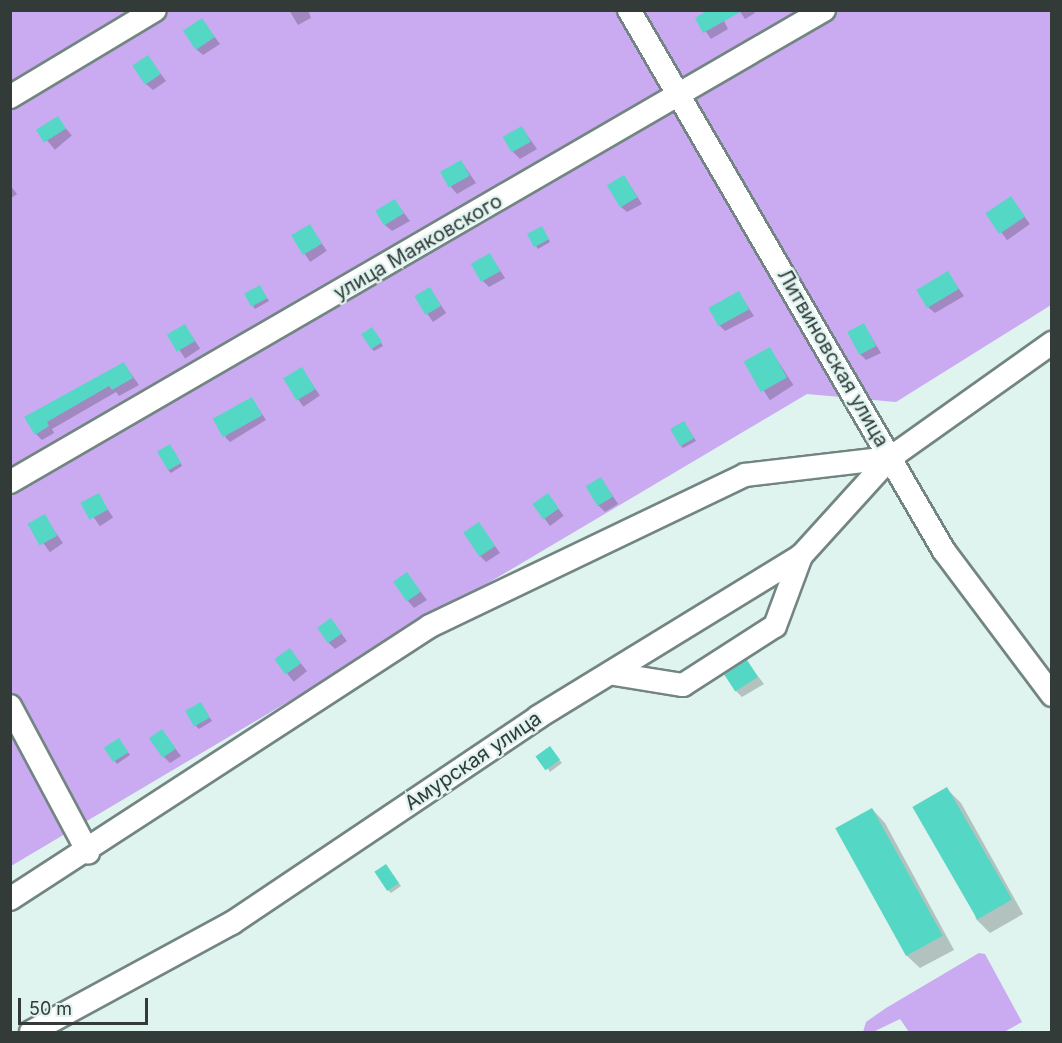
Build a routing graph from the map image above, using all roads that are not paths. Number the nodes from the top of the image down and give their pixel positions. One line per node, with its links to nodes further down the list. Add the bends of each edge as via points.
1 (155, 10): 5 (street)
2 (629, 10): 4 (street, Литвиновская улица)
3 (824, 10): 4 (street, улица Маяковского)
4 (681, 95): 7 (street, Литвиновская улица); 8 (street, улица Маяковского)
5 (10, 97)
6 (1052, 343): 7 (street, Амурская улица)
7 (890, 458): 9 (street, Амурская улица); 11 (street, Литвиновская улица, via 944,551); 13 (street, Амурская улица, via 745,475 430,626)
8 (10, 482)
9 (801, 556): 10 (street, Амурская улица); 10 (street, via 775,626 683,685)
10 (614, 674): 15 (street, Амурская улица, via 538,717 232,923)
11 (1052, 695)
12 (10, 706): 13 (street)
13 (88, 852): 14 (street, Амурская улица)
14 (10, 899)
15 (31, 1032)

